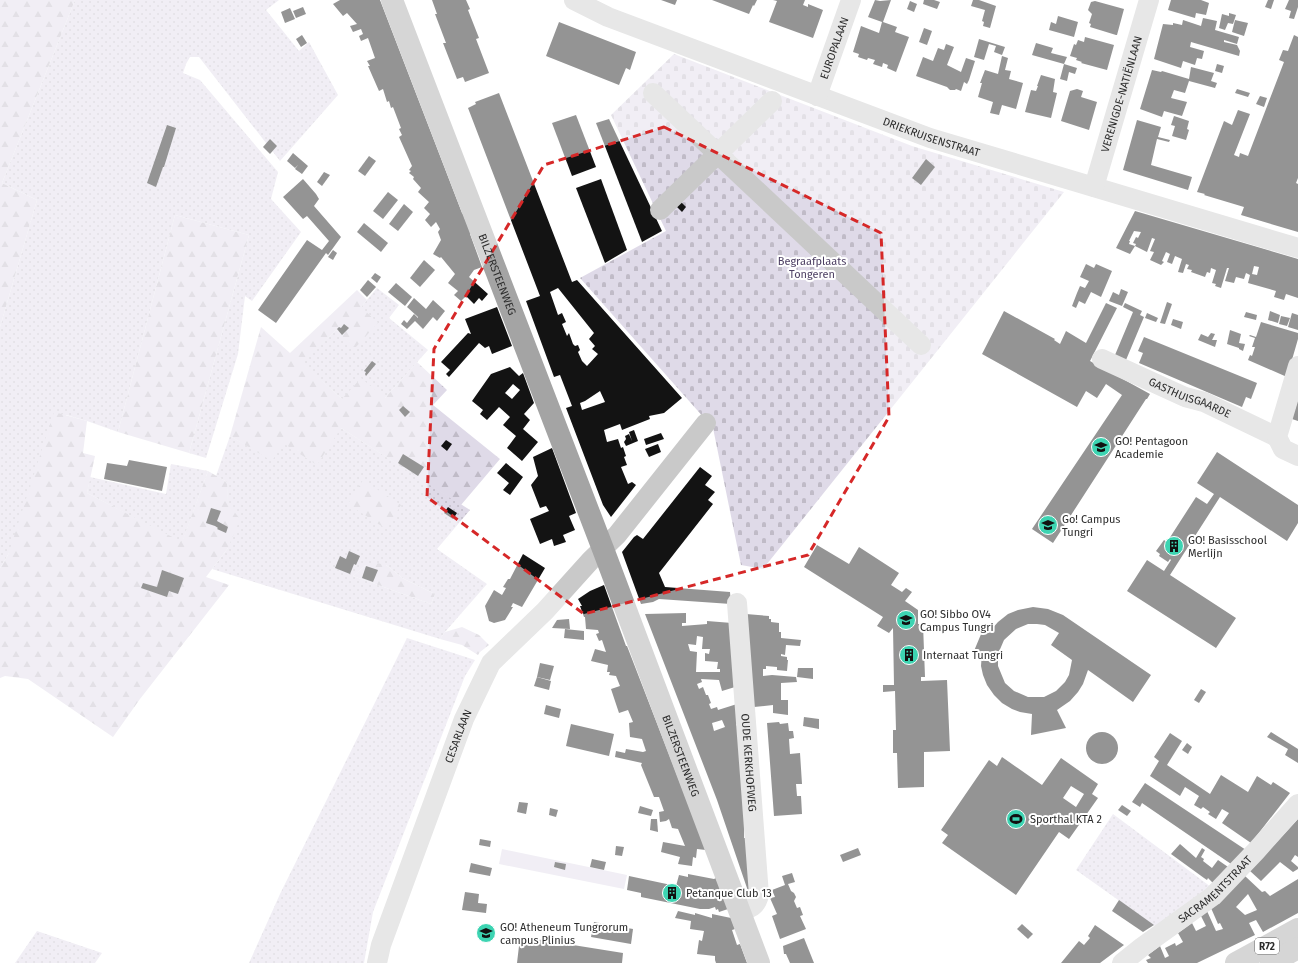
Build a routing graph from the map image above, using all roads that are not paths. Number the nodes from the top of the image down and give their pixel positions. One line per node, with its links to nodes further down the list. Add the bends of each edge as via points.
1 (392, 0): 18 (main road, BILZERSTEENWEG)
2 (574, 0): 6 (street, DRIEKRUISENSTRAAT, via 608,17)
3 (852, 0): 6 (street, EUROPALAAN)
4 (1149, 0): 9 (street, VERENIGDE-NATIËNLAAN)
5 (653, 93): 8 (street)
6 (817, 96): 9 (street, DRIEKRUISENSTRAAT, via 930,138)
7 (772, 102): 8 (street)
8 (718, 154): 10 (street); 12 (street)
9 (1094, 187): 11 (street, DRIEKRUISENSTRAAT)
10 (660, 210)
11 (1298, 248)
12 (921, 345)
13 (1102, 359): 16 (street, GASTHUISGAARDE, via 1185,397 1204,402)
14 (1296, 374): 16 (street)
15 (706, 423): 18 (street)
16 (1277, 437): 17 (street, GASTHUISGAARDE, via 1283,449)
17 (1298, 456)
18 (603, 549): 21 (main road, BILZERSTEENWEG); 24 (street, CESARLAAN, via 590,560 545,612 491,663 464,719 380,945)
19 (737, 603): 21 (street, OUDE KERKHOFWEG, via 758,896 752,907)
20 (1298, 804): 26 (street, SACRAMENTSTRAAT, via 1213,896)
21 (740, 912): 25 (main road, BILZERSTEENWEG)
22 (1298, 929): 27 (main road, R72)
23 (1298, 948): 28 (main road, R72)
24 (378, 963)
25 (759, 963)
26 (1122, 963)
27 (1236, 963)
28 (1271, 963)

